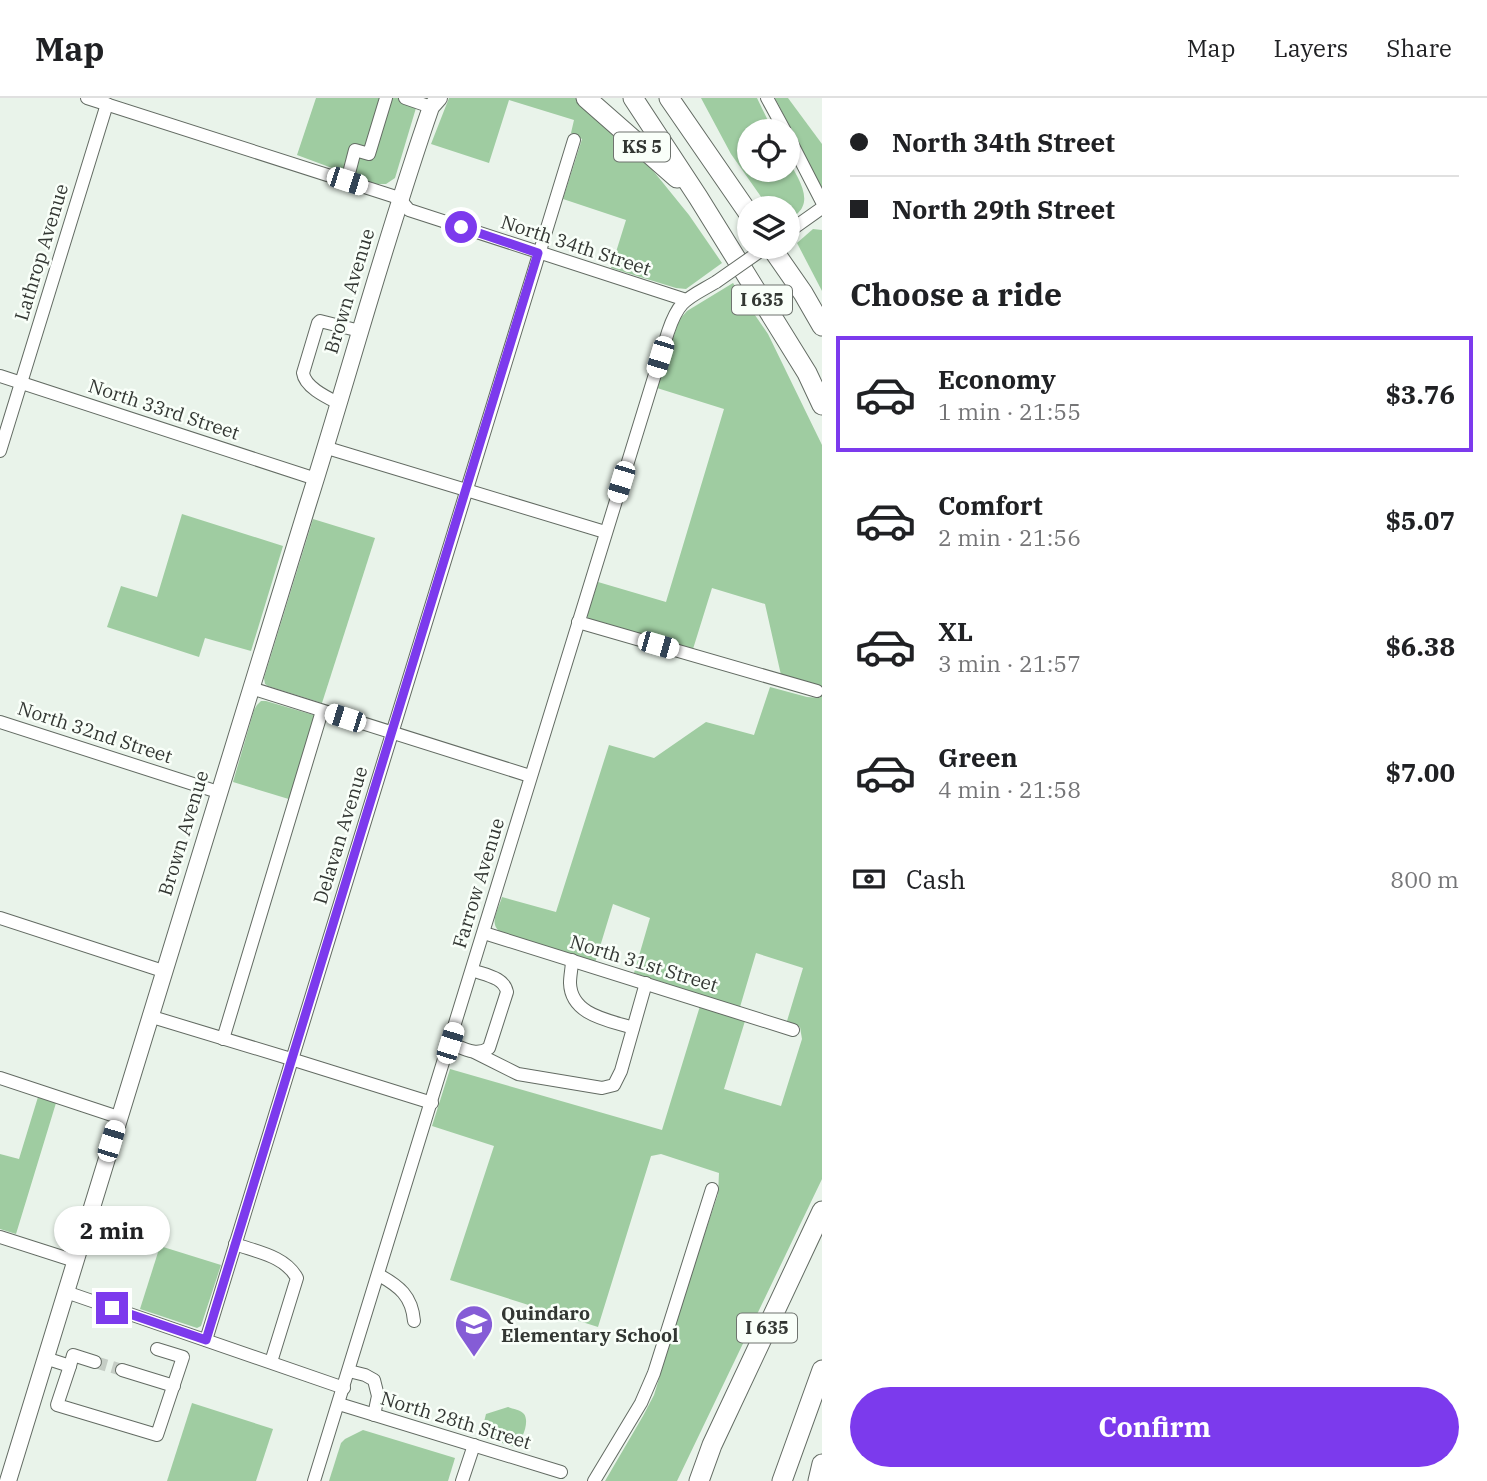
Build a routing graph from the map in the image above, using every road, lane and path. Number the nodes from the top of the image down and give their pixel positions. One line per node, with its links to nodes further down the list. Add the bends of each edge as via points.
1 (88, 98): 10 (street, North 34th Street)
2 (386, 98): 15 (street, via 369,154 355,150)
3 (405, 98): 9 (street)
4 (586, 98): 16 (highway, KS 5)
5 (632, 98): 16 (highway, I 635)
6 (669, 98): 13 (highway)
7 (683, 98): 13 (highway, KS 5)
8 (767, 98): 11 (street)
9 (433, 101): 18 (main road, Brown Avenue)
10 (107, 104): 15 (street, North 34th Street); 29 (street, Lathrop Avenue)
11 (778, 119)
12 (574, 140): 22 (street, Delavan Avenue)
13 (700, 143): 17 (highway)
14 (800, 159): 19 (street)
15 (347, 181): 18 (street, North 34th Street)
16 (698, 197): 31 (highway, I 635, via 807,373)
17 (737, 197)
18 (399, 198): 22 (street, North 34th Street, via 410,210); 27 (main road, Brown Avenue)
19 (822, 202)
20 (822, 208): 21 (street)
21 (800, 222)
22 (538, 253): 25 (street, North 34th Street); 35 (street, Delavan Avenue)
23 (749, 259): 25 (street, bridge)
24 (779, 259): 26 (highway, I 635)
25 (686, 300): 36 (street, Farrow Avenue, via 671,323)
26 (822, 326)
27 (360, 331): 30 (main road, Brown Avenue); 30 (street, via 318,323 303,378)
28 (0, 376): 29 (street, North 33rd Street)
29 (21, 383): 33 (street, Lathrop Avenue); 34 (street, North 33rd Street)
30 (338, 402): 32 (main road, Brown Avenue)
31 (822, 405)
32 (324, 447): 34 (main road, Brown Avenue); 35 (street)
33 (0, 451)
34 (316, 479): 38 (main road, Brown Avenue)
35 (465, 491): 36 (street); 42 (street, Delavan Avenue)
36 (606, 532): 37 (street, Farrow Avenue)
37 (578, 622): 39 (street); 43 (street, Farrow Avenue)
38 (251, 688): 40 (street); 44 (main road, Brown Avenue)
39 (817, 691)
40 (322, 711): 42 (street); 54 (street)
41 (0, 722): 44 (street, North 32nd Street)
42 (391, 733): 43 (street); 57 (street, Delavan Avenue)
43 (530, 776): 46 (street, Farrow Avenue)
44 (218, 792): 49 (main road, Brown Avenue)
45 (0, 918): 49 (street)
46 (484, 933): 47 (street, North 31st Street); 48 (street, Farrow Avenue)
47 (572, 960): 50 (street, North 31st Street); 52 (street, via 570,986 582,1009)
48 (472, 970): 55 (street, Farrow Avenue); 56 (street, via 501,981 507,992 489,1048)
49 (163, 971): 51 (main road, Brown Avenue)
50 (646, 983): 52 (street); 53 (street, North 31st Street)
51 (149, 1016): 54 (street); 60 (main road, Brown Avenue)
52 (633, 1028): 56 (street, via 614,1085 602,1088 518,1074)
53 (793, 1030)
54 (223, 1038): 57 (street)
55 (450, 1043): 56 (street); 59 (street, Farrow Avenue)
56 (476, 1053)
57 (291, 1059): 59 (street); 64 (street, Delavan Avenue)
58 (0, 1078): 60 (street)
59 (432, 1103): 66 (street, Farrow Avenue)
60 (118, 1117): 65 (main road, Brown Avenue)
61 (712, 1189): 89 (street, via 654,1373)
62 (822, 1211): 82 (highway, I 635)
63 (0, 1237): 65 (street)
64 (235, 1244): 69 (street, Delavan Avenue); 73 (street, via 282,1261 297,1278)
65 (75, 1261): 67 (main road, Brown Avenue)
66 (379, 1275): 68 (street, via 402,1291); 76 (street, Farrow Avenue)
67 (66, 1293): 69 (street); 71 (main road, Brown Avenue)
68 (414, 1321)
69 (206, 1340): 73 (street)
70 (157, 1349): 78 (street, via 183,1357)
71 (46, 1358): 74 (street); 86 (main road, Brown Avenue)
72 (95, 1362): 74 (street, via 74,1355)
73 (271, 1362): 79 (street)
74 (70, 1366): 78 (street, via 57,1405 157,1435)
75 (122, 1370): 78 (street)
76 (349, 1370): 79 (street, Farrow Avenue); 81 (street, via 374,1380 378,1396)
77 (822, 1370): 92 (highway)
78 (174, 1387)
79 (344, 1388): 80 (street, Farrow Avenue)
80 (339, 1404): 81 (street, North 28th Street); 87 (street, Farrow Avenue)
81 (374, 1415): 83 (street, North 28th Street)
82 (712, 1445): 90 (highway); 91 (highway, I 635)
83 (474, 1446): 85 (street, North 28th Street); 88 (street)
84 (822, 1464): 93 (highway)
85 (561, 1472)
86 (8, 1481)
87 (314, 1481)
88 (462, 1481)
89 (594, 1481)
90 (693, 1481)
91 (699, 1481)
92 (782, 1481)
93 (818, 1481)

